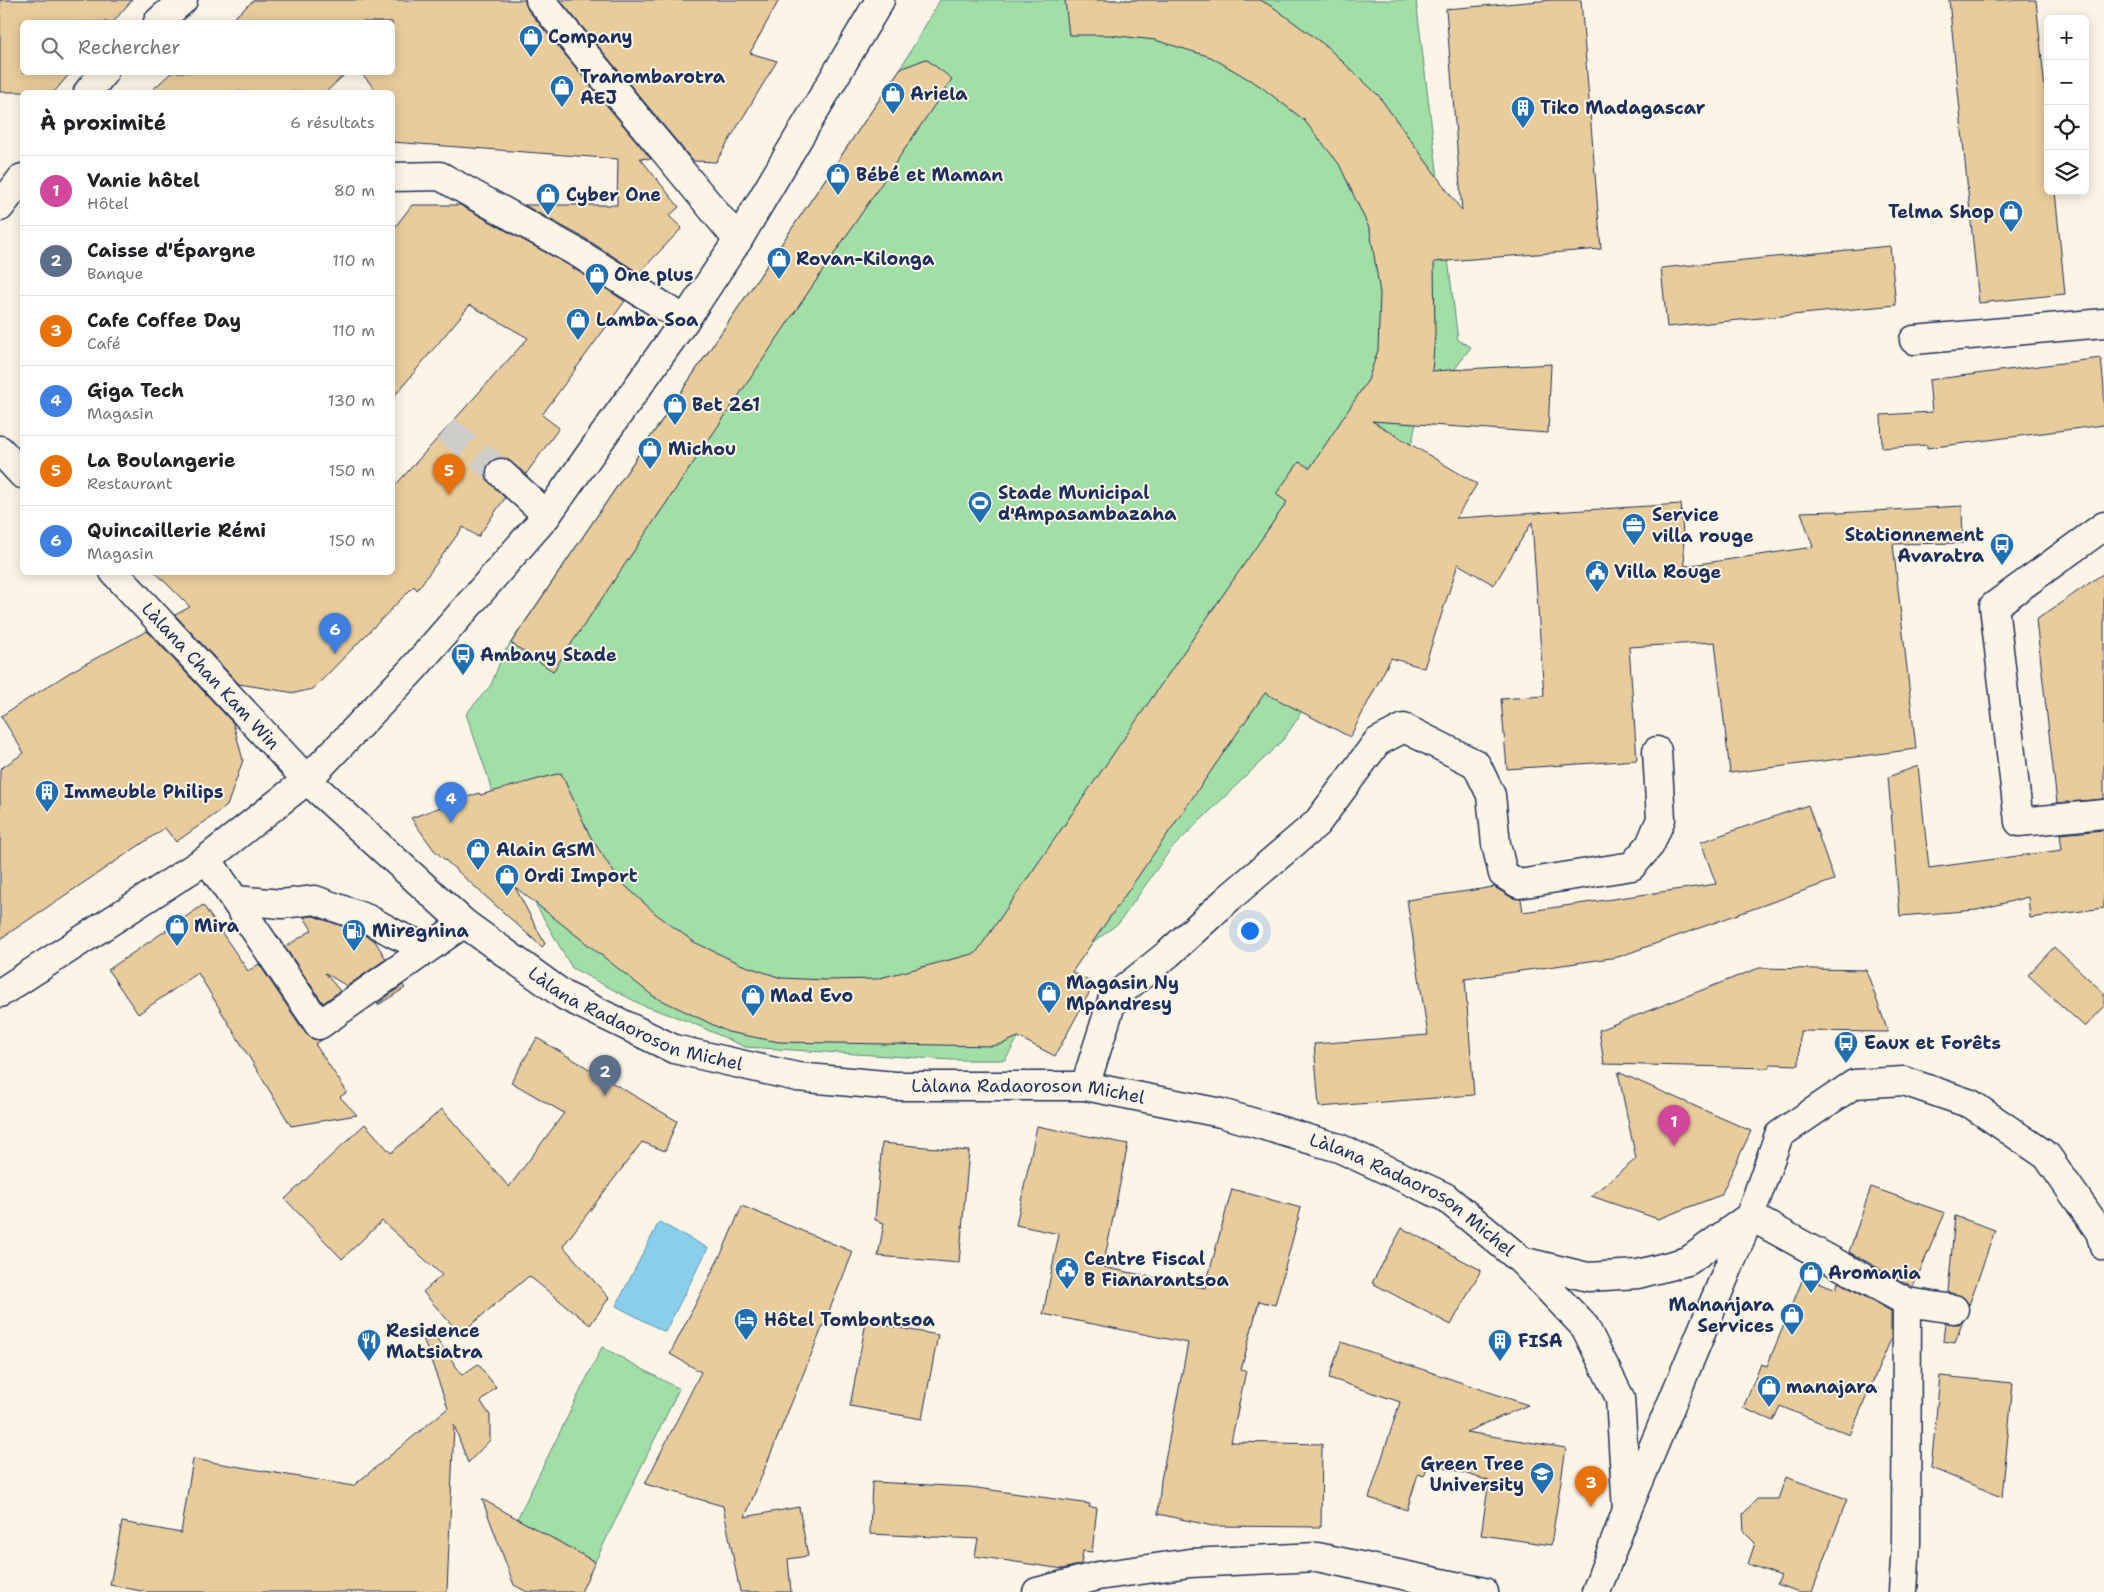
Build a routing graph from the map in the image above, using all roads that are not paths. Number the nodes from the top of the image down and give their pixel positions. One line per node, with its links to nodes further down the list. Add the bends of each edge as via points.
1 (183, 0): 4 (street)
2 (540, 0): 10 (street)
3 (880, 0): 10 (street)
4 (160, 20)
5 (102, 75): 6 (street)
6 (90, 90)
7 (395, 177): 11 (street, via 440,176 578,253)
8 (20, 181): 9 (street)
9 (0, 207)
10 (738, 240): 11 (street)
11 (684, 320): 17 (street)
12 (2104, 323): 13 (street)
13 (1914, 340)
14 (0, 450): 15 (street)
15 (20, 472)
16 (501, 473): 17 (street)
17 (547, 515): 21 (street, via 413,669)
18 (2104, 526): 22 (street, via 1994,606 2019,822)
19 (117, 575): 21 (street, Làlana Chan Kam Win)
20 (1657, 751): 28 (street, via 1661,819 1650,845 1632,866 1519,884 1504,874 1496,844 1491,795 1476,764 1404,728 1376,742 1317,823 1113,998)
21 (307, 780): 23 (street); 25 (street, Làlana Radaoroson Michel)
22 (2104, 814)
23 (207, 859): 24 (street); 27 (street)
24 (235, 900): 26 (street, via 282,904 315,900 368,919); 26 (street, via 318,1024)
25 (464, 923): 26 (street); 28 (street, Làlana Radaoroson Michel, via 565,996 674,1049 797,1077 895,1086)
26 (428, 948)
27 (0, 993)
28 (1085, 1086): 31 (street, Làlana Radaoroson Michel, via 1221,1113 1339,1148 1445,1197)
29 (1750, 1216): 30 (street, via 1779,1135 1854,1084 1904,1081 1971,1104 2047,1156 2100,1232); 31 (street, via 1688,1261 1638,1274 1588,1277); 32 (street); 34 (street)
30 (2104, 1246)
31 (1522, 1261): 34 (street, Làlana Radaoroson Michel, via 1585,1327 1620,1398)
32 (1908, 1302): 33 (street); 38 (street)
33 (1954, 1309)
34 (1627, 1510): 37 (street)
35 (1037, 1592): 36 (street, via 1098,1576 1190,1564 1317,1557)
36 (1484, 1592)
37 (1596, 1592)
38 (1903, 1592)

